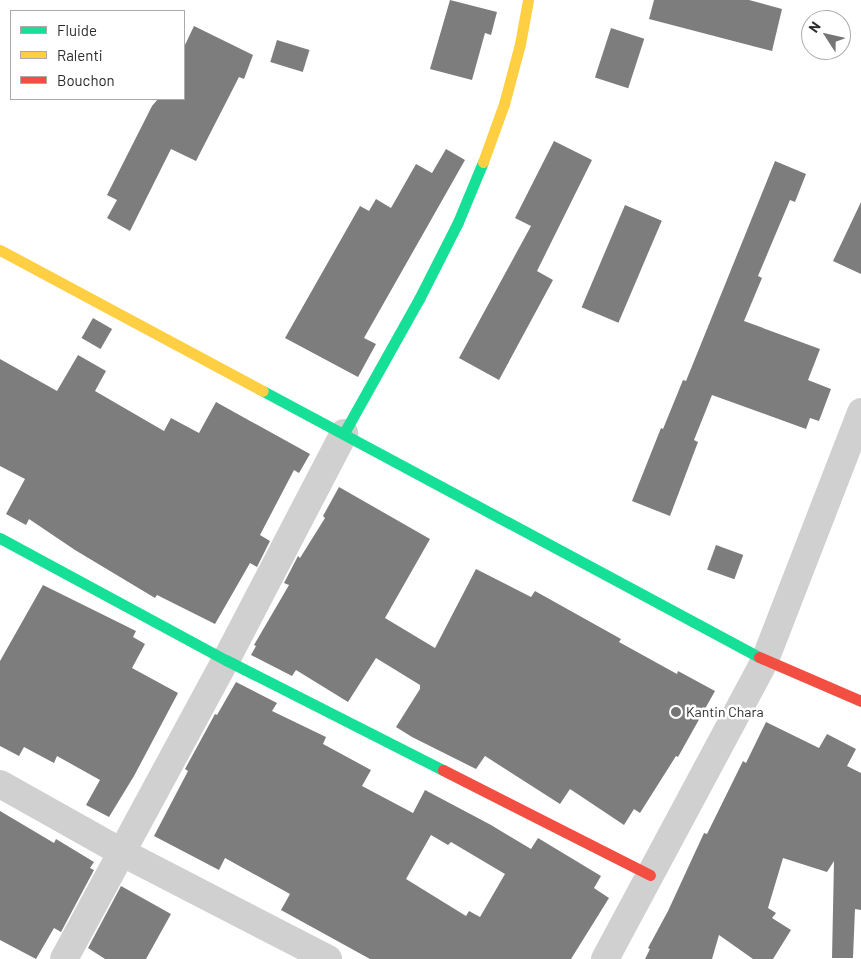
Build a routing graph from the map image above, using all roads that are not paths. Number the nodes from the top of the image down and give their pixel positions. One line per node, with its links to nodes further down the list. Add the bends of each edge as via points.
1 (528, 0): 4 (street, via 504,104 482,166 419,299)
2 (0, 250): 4 (street)
3 (861, 412): 7 (street)
4 (344, 433): 6 (street); 7 (street)
5 (0, 538): 6 (street)
6 (226, 660): 10 (street); 11 (street)
7 (765, 660): 8 (street); 11 (street)
8 (861, 701)
9 (0, 784): 10 (street)
10 (121, 852): 12 (street); 13 (street)
11 (650, 875): 14 (street)
12 (64, 959)
13 (328, 959)
14 (605, 959)

